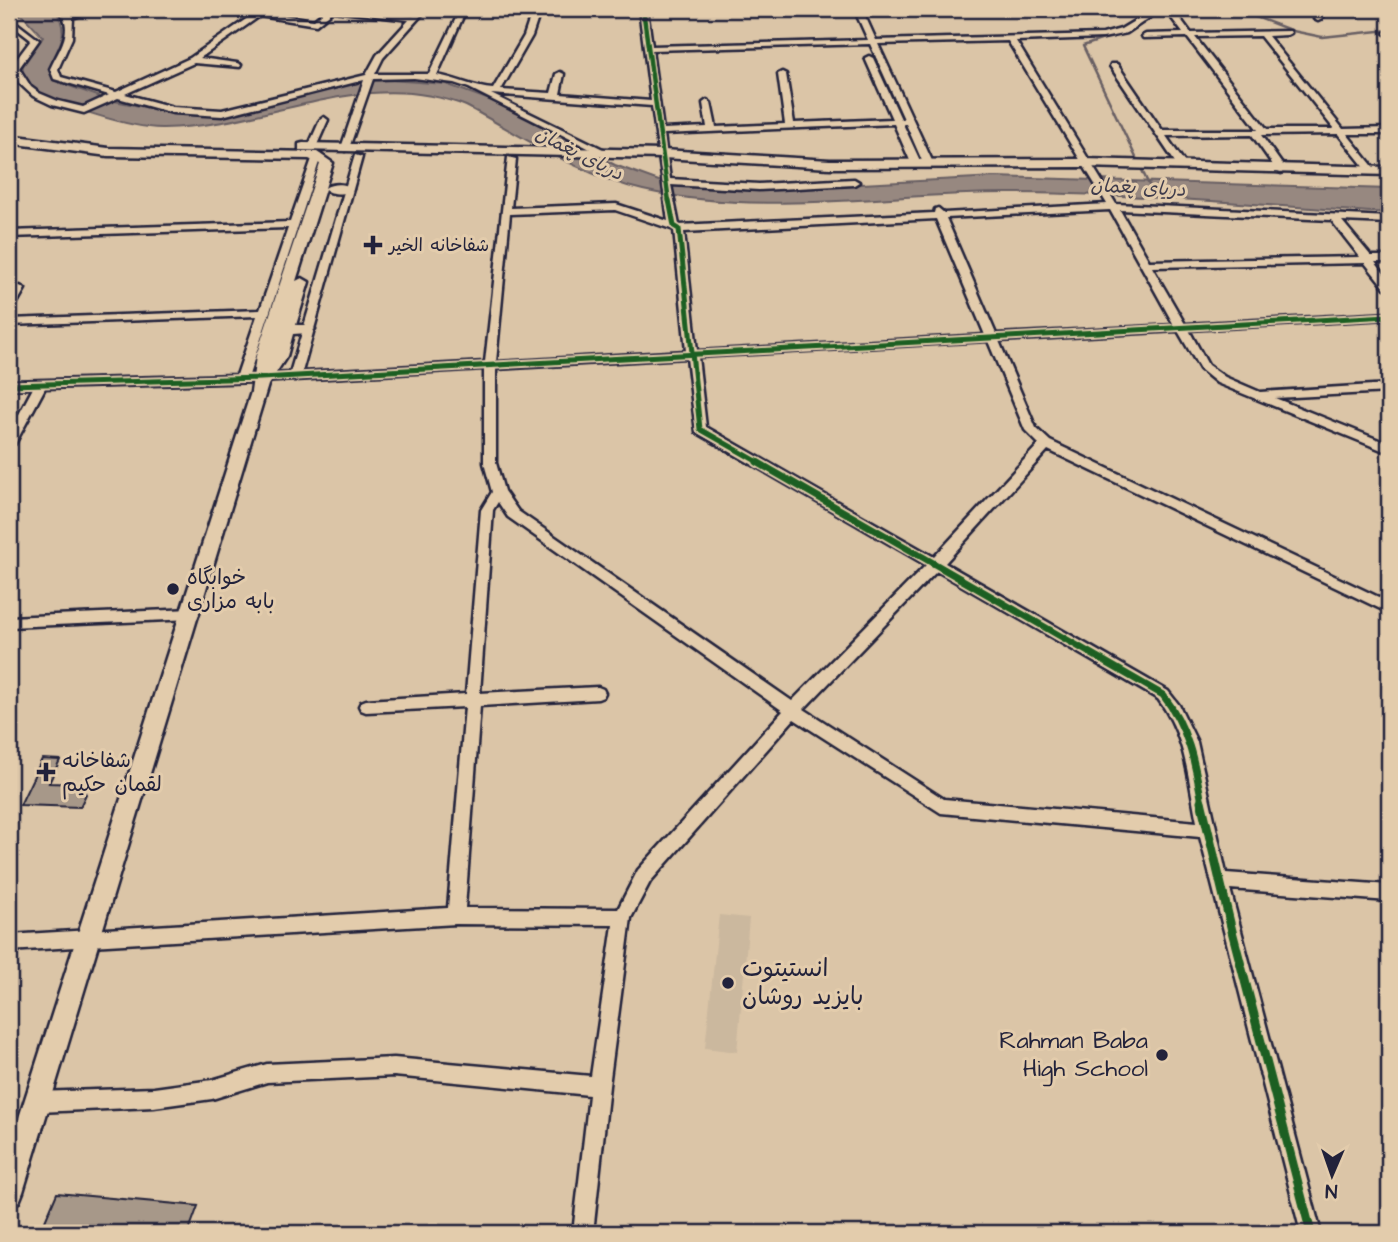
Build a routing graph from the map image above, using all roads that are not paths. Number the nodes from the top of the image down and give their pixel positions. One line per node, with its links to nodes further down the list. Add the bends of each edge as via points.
1 (62, 9): 14 (street)
2 (92, 9): 14 (street)
3 (231, 9): 12 (street)
4 (424, 9): 15 (street)
5 (537, 9): 36 (street, via 528,36)
6 (643, 9): 24 (street)
7 (849, 9): 23 (street)
8 (858, 9): 23 (street)
9 (1321, 9): 17 (street)
10 (463, 12): 34 (street)
11 (1171, 12): 20 (street)
12 (258, 14): 15 (street, via 316,23 331,9); 26 (street)
13 (1146, 16): 22 (street, via 1114,34)
14 (70, 17): 38 (street, via 72,25 54,69 58,79)
15 (415, 18): 33 (street, via 380,57)
16 (9, 19): 30 (street, via 35,40)
17 (1318, 19)
18 (1262, 33): 19 (street); 20 (street); 49 (street)
19 (1287, 33)
20 (1188, 34): 21 (street); 51 (street)
21 (1146, 36)
22 (1011, 39): 23 (street); 62 (street)
23 (867, 42): 24 (street); 42 (street); 43 (street)
24 (648, 48): 40 (street)
25 (226, 54): 27 (street)
26 (192, 60): 27 (street); 38 (street)
27 (215, 63): 28 (street)
28 (237, 65)
29 (1114, 66): 50 (street)
30 (12, 67): 38 (street, via 37,96 84,110)
31 (560, 74): 37 (street)
32 (782, 74): 44 (street)
33 (370, 78): 34 (street); 38 (street, via 356,77 222,113 173,110); 54 (street)
34 (431, 78): 35 (street, via 463,82)
35 (481, 90): 36 (street); 57 (street)
36 (495, 92): 37 (street)
37 (555, 96): 40 (street)
38 (111, 97)
39 (707, 103): 45 (street)
40 (656, 104): 48 (street)
41 (324, 120): 53 (street)
42 (896, 121): 43 (street); 44 (street); 60 (street)
43 (908, 121): 60 (street)
44 (790, 126): 45 (street)
45 (712, 130): 48 (street)
46 (1389, 131): 49 (street)
47 (9, 132): 53 (main road, via 104,144)
48 (660, 132): 58 (street)
49 (1339, 132): 51 (street); 65 (street)
50 (1159, 133): 51 (street); 61 (street)
51 (1260, 133): 63 (street)
52 (9, 139): 53 (main road, via 95,151)
53 (314, 152): 54 (main road); 68 (main road, via 327,163)
54 (344, 152): 55 (main road); 56 (main road); 68 (main road)
55 (551, 156): 57 (main road); 59 (main road)
56 (358, 157): 59 (main road); 70 (street)
57 (608, 157): 58 (main road)
58 (664, 158): 60 (main road); 62 (main road, via 860,173); 69 (street)
59 (511, 159): 72 (street)
60 (923, 165): 62 (main road)
61 (1181, 166): 62 (main road); 63 (main road)
62 (1087, 168): 66 (main road); 71 (street)
63 (1282, 170): 65 (main road)
64 (1389, 171): 65 (main road)
65 (1373, 172)
66 (1389, 181)
67 (854, 182): 69 (street, via 758,187)
68 (321, 183): 70 (main road); 76 (street); 90 (main road); 92 (main road)
69 (668, 183): 77 (street)
70 (347, 189): 89 (street)
71 (1109, 203): 73 (street); 74 (street); 81 (street)
72 (506, 211): 77 (street, via 616,207); 94 (street)
73 (940, 214): 77 (street); 91 (street)
74 (1333, 216): 75 (street); 79 (street)
75 (1389, 220)
76 (293, 225): 78 (street); 85 (street)
77 (676, 227): 93 (street)
78 (9, 234)
79 (1366, 258): 80 (street); 81 (street); 82 (street)
80 (1389, 259)
81 (1145, 264): 88 (street)
82 (1389, 286)
83 (20, 289): 84 (street)
84 (9, 308)
85 (265, 313): 87 (street); 92 (street)
86 (1389, 316): 88 (street)
87 (9, 322)
88 (1180, 328): 91 (street); 100 (street, via 1204,366 1222,380)
89 (308, 329): 90 (main road); 95 (street)
90 (287, 330): 96 (main road, via 279,356)
91 (991, 338): 93 (street); 101 (street, via 1031,430)
92 (259, 346): 96 (main road)
93 (694, 353): 94 (street); 105 (street, via 700,429)
94 (489, 364): 95 (street); 104 (street, via 489,463)
95 (295, 376): 96 (street)
96 (258, 381): 97 (street); 107 (main road)
97 (41, 384): 98 (street); 102 (street)
98 (9, 385)
99 (1389, 388): 100 (street)
100 (1257, 395): 103 (street)
101 (1046, 443): 105 (street); 106 (street)
102 (9, 444)
103 (1389, 449)
104 (498, 492): 110 (street, via 486,510); 112 (street, via 513,514)
105 (935, 565): 112 (street); 113 (street, via 1163,695 1188,734)
106 (1389, 608)
107 (191, 614): 108 (street); 118 (main road)
108 (9, 622)
109 (598, 693): 110 (street)
110 (472, 700): 111 (street); 116 (street)
111 (366, 706)
112 (793, 710): 113 (street, via 941,806); 117 (street, via 644,876)
113 (1207, 830): 114 (street)
114 (1221, 880): 115 (street); 124 (street)
115 (1389, 892)
116 (456, 916): 117 (street); 118 (street)
117 (623, 916): 120 (street)
118 (90, 938): 119 (street); 121 (main road)
119 (9, 943)
120 (599, 1086): 121 (street, via 394,1067 267,1073 248,1081 163,1096); 123 (street)
121 (38, 1102): 122 (main road)
122 (9, 1192)
123 (583, 1233)
124 (1311, 1233)

